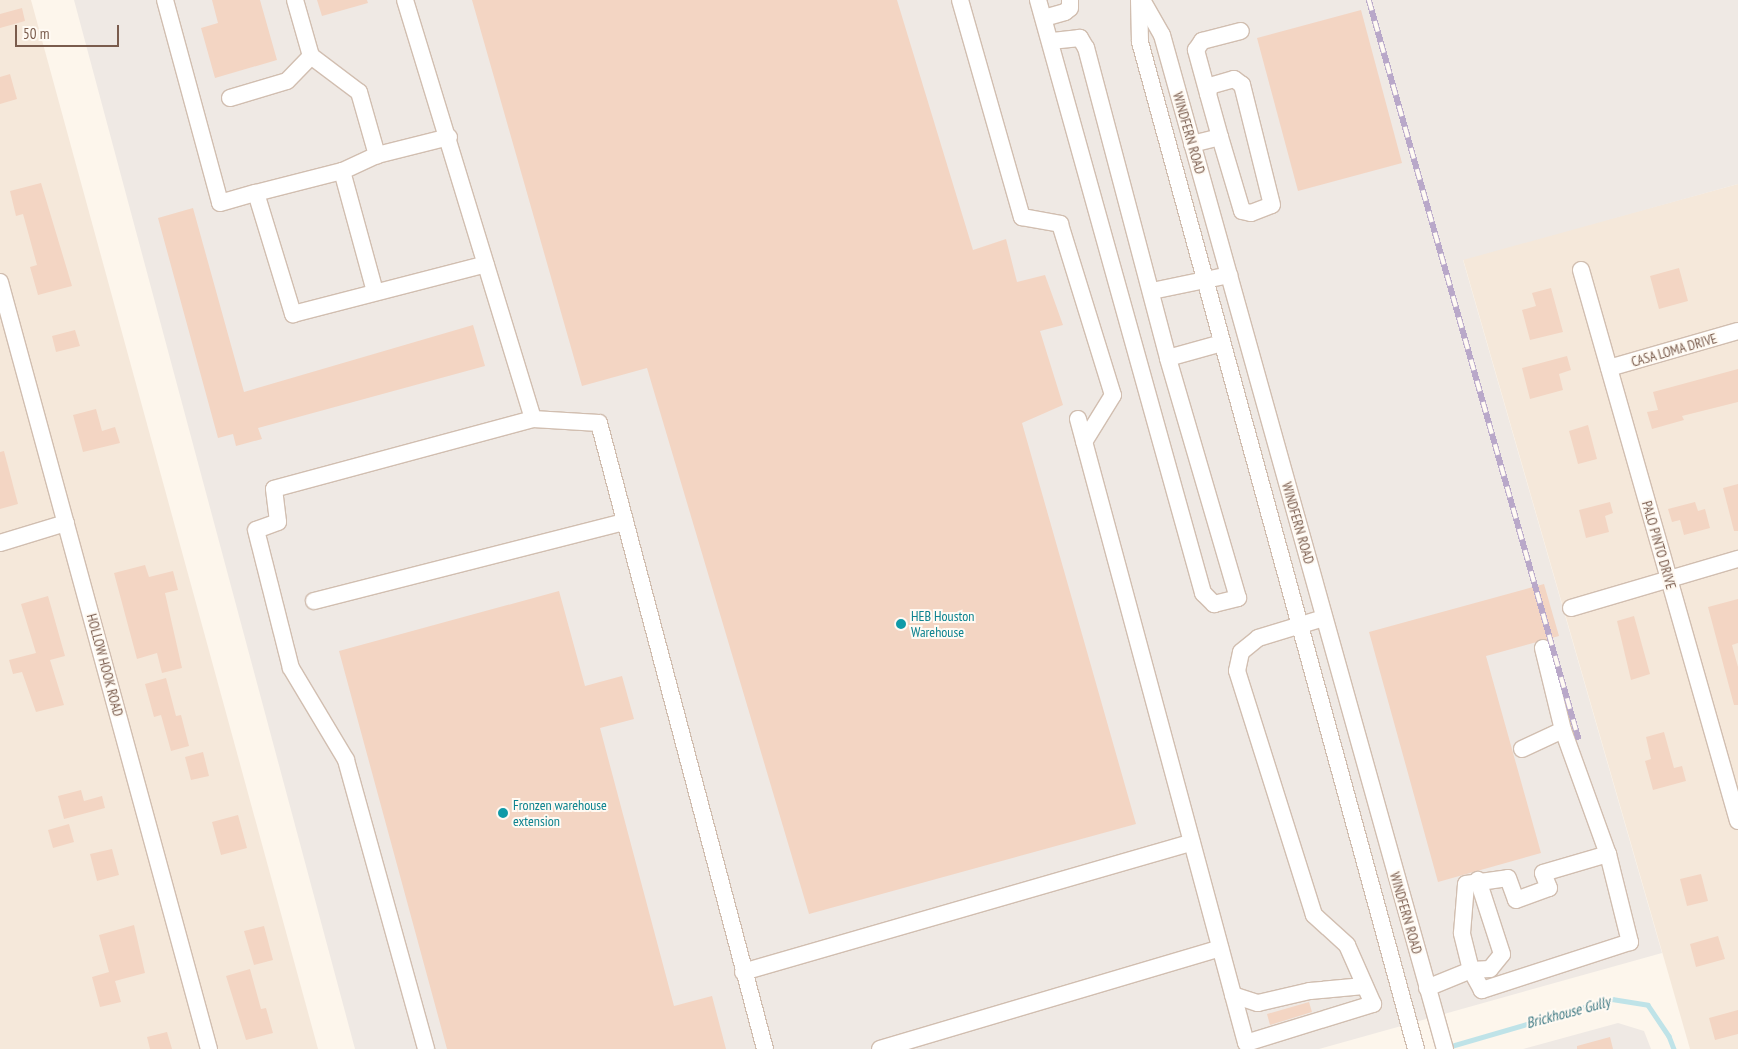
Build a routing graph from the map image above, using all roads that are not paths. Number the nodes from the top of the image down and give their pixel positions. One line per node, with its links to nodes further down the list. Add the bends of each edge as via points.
1 (165, 0): 19 (street, via 220,204)
2 (295, 0): 11 (street)
3 (405, 0): 14 (street)
4 (960, 0): 33 (street, via 1022,217 1060,224 1113,395)
5 (1038, 0): 8 (street)
6 (1070, 0): 8 (street, via 1070,8 1065,12)
7 (1141, 0): 16 (street, WINDFERN ROAD, via 1162,35); 23 (street, WINDFERN ROAD, via 1140,42)
8 (1044, 18): 10 (street)
9 (1241, 31): 12 (street, via 1202,41 1196,50)
10 (1050, 40): 25 (street, via 1080,38 1086,48); 29 (street, via 1204,593 1214,604 1238,598)
11 (311, 56): 13 (street, via 287,81); 17 (street, via 359,92)
12 (1208, 94): 15 (street); 15 (street, via 1210,86 1234,79 1242,85 1272,205 1251,213 1242,212)
13 (230, 98)
14 (449, 137): 17 (street); 20 (street)
15 (1220, 137): 16 (street)
16 (1192, 144): 22 (street, WINDFERN ROAD)
17 (377, 155): 18 (street)
18 (342, 171): 19 (street); 26 (street)
19 (256, 193): 26 (street, via 293,314)
20 (486, 264): 26 (street); 31 (street)
21 (1581, 270): 30 (street, PALO PINTO DRIVE)
22 (1229, 275): 23 (street); 41 (street, WINDFERN ROAD)
23 (1205, 280): 25 (street); 28 (street, WINDFERN ROAD)
24 (0, 282): 35 (street, HOLLOW HOOK ROAD)
25 (1152, 291): 29 (street)
26 (375, 292)
27 (1738, 331): 30 (street, CASA LOMA DRIVE)
28 (1222, 343): 29 (street); 42 (street, WINDFERN ROAD)
29 (1168, 358)
30 (1609, 368): 38 (street, PALO PINTO DRIVE)
31 (533, 419): 34 (street, via 599,423); 60 (street, via 274,489 278,522 256,530 291,668 346,760)
32 (1078, 419): 33 (street)
33 (1084, 442): 48 (street)
34 (625, 522): 39 (street); 53 (street)
35 (66, 524): 36 (street); 59 (street, HOLLOW HOOK ROAD)
36 (0, 542)
37 (1738, 559): 38 (street)
38 (1669, 579): 40 (street); 46 (street, PALO PINTO DRIVE)
39 (314, 601)
40 (1571, 608)
41 (1324, 618): 42 (street); 55 (street, WINDFERN ROAD)
42 (1299, 623): 54 (street, via 1258,638 1241,652 1237,671 1314,915 1346,945); 58 (street, WINDFERN ROAD)
43 (1543, 648): 44 (street)
44 (1562, 730): 45 (street); 49 (street)
45 (1522, 748)
46 (1734, 793): 47 (street, PALO PINTO DRIVE)
47 (1738, 821)
48 (1192, 842): 51 (street); 53 (street)
49 (1608, 854): 50 (street, via 1543,873 1549,888 1516,900 1508,878); 52 (street, via 1630,942 1482,990)
50 (1478, 880): 52 (street, via 1466,884 1462,933); 52 (street, via 1502,954 1490,969)
51 (1220, 948): 56 (street); 62 (street)
52 (1471, 970): 55 (street)
53 (743, 972): 61 (street)
54 (1364, 986): 56 (street, via 1310,991 1258,1003); 56 (street, via 1372,1004 1246,1043)
55 (1428, 988): 57 (street, WINDFERN ROAD)
56 (1233, 995)
57 (1443, 1044)
58 (1416, 1047)
59 (209, 1049)
60 (426, 1049)
61 (765, 1049)
62 (880, 1049)

